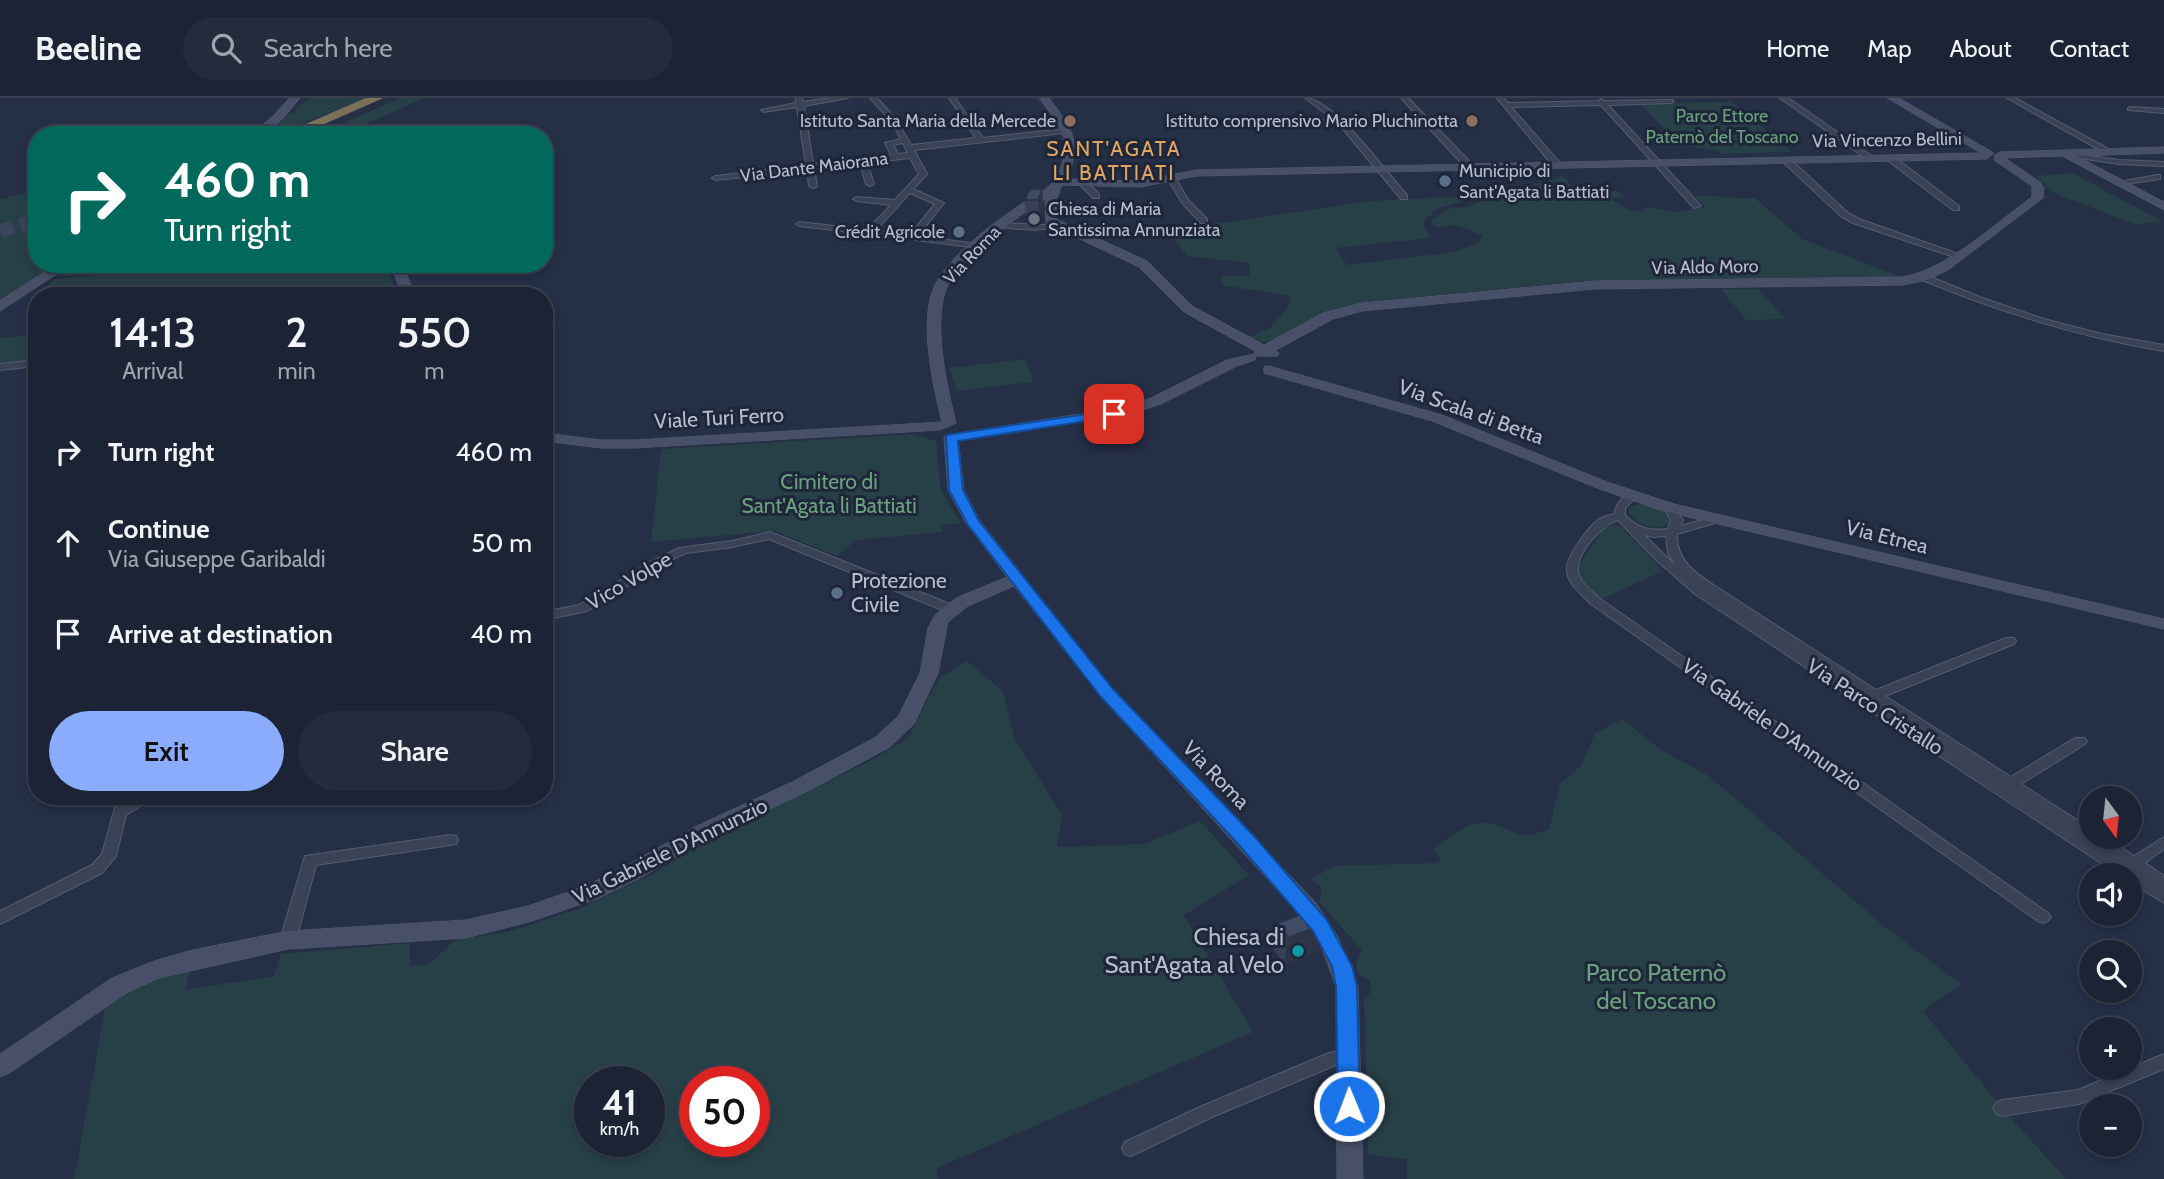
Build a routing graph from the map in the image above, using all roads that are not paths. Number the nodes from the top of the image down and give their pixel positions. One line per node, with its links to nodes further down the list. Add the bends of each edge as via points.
1 (295, 98): 18 (main road)
2 (377, 98): 25 (highway)
3 (391, 98): 26 (highway)
4 (845, 98): 16 (street)
5 (873, 98): 29 (street, via 894,120)
6 (953, 98): 28 (street)
7 (1044, 98): 27 (main road)
8 (1308, 98): 21 (street)
9 (1404, 98): 44 (street)
10 (1783, 98): 35 (street)
11 (1892, 98): 33 (main road)
12 (2010, 98): 31 (street)
13 (1669, 99): 14 (street)
14 (1600, 100): 15 (street); 39 (street)
15 (1503, 101): 42 (street)
16 (799, 102): 19 (street); 43 (street)
17 (2130, 109): 20 (street)
18 (284, 110): 23 (main road); 24 (main road)
19 (764, 110)
20 (2164, 111)
21 (1340, 121): 22 (street); 45 (street)
22 (1283, 125)
23 (258, 126)
24 (265, 126)
25 (309, 126)
26 (324, 126)
27 (1064, 131): 28 (street, Via Dante Maiorana); 49 (main road, via 1071,149)
28 (980, 139): 29 (street, Via Dante Maiorana)
29 (909, 148): 34 (street, Via Dante Maiorana); 34 (street, via 888,143); 54 (street, via 923,174)
30 (2164, 150): 31 (main road, Via Vincenzo Bellini)
31 (2110, 152): 32 (main road, Via Vincenzo Bellini)
32 (2066, 154): 33 (main road, Via Vincenzo Bellini); 40 (street); 51 (main road)
33 (1994, 155): 36 (main road, Via Vincenzo Bellini); 69 (main road, Via Aldo Moro, via 2031,180 2039,195)
34 (896, 157): 38 (street, Via Dante Maiorana)
35 (1871, 158): 36 (main road, Via Vincenzo Bellini); 37 (main road, Via Vincenzo Bellini)
36 (1890, 158): 61 (street)
37 (1786, 160): 39 (main road, Via Vincenzo Bellini); 69 (street, via 1845,215)
38 (863, 162): 43 (street, Via Dante Maiorana); 52 (street)
39 (1659, 163): 42 (main road, Via Vincenzo Bellini); 59 (street)
40 (2130, 163): 41 (street); 47 (street)
41 (2164, 164)
42 (1557, 165): 44 (main road, Via Vincenzo Bellini)
43 (811, 167): 48 (street, Via Dante Maiorana); 53 (street)
44 (1470, 167): 45 (main road, Via Vincenzo Bellini)
45 (1382, 169): 46 (main road, Via Vincenzo Bellini); 56 (street)
46 (1173, 176): 49 (main road); 50 (main road, via 1141,184); 62 (street, via 1186,202)
47 (2161, 176): 51 (street)
48 (716, 178)
49 (1058, 181): 50 (main road); 63 (main road, via 1051,198); 65 (main road, Via Roma)
50 (1083, 183): 55 (street)
51 (2118, 183): 60 (main road)
52 (870, 184)
53 (813, 186)
54 (909, 190): 58 (street); 67 (street, via 940,203)
55 (1096, 196)
56 (1404, 197)
57 (857, 199): 58 (street)
58 (897, 203): 66 (street)
59 (1697, 206)
60 (2164, 206)
61 (1956, 208)
62 (1204, 221)
63 (1051, 223): 65 (street, via 1046,227); 77 (main road, via 1143,264 1188,309)
64 (800, 224): 66 (street)
65 (1000, 225): 68 (main road, Via Roma)
66 (869, 233): 67 (street)
67 (912, 238): 68 (street)
68 (977, 246): 80 (main road, Via Roma, via 948,276 934,316)
69 (1960, 256): 71 (main road, Via Aldo Moro)
70 (52, 273): 72 (main road)
71 (1923, 277): 74 (street); 77 (main road, Via Aldo Moro, via 1867,283 1594,285 1362,307 1328,316)
72 (31, 287)
73 (28, 289): 75 (main road)
74 (1996, 306): 76 (street, via 2083,333)
75 (0, 307)
76 (2164, 348)
77 (1269, 354): 80 (main road, Viale Turi Ferro, via 1219,370 1126,411); 82 (main road, Via Scala di Betta, via 1323,384 1437,418)
78 (28, 364): 79 (street)
79 (0, 367)
80 (950, 430): 81 (main road, Viale Turi Ferro, via 635,444); 89 (main road, Via Roma, via 959,499)
81 (553, 437)
82 (1602, 485): 83 (main road, Via Etnea)
83 (1632, 496): 84 (main road, Via Etnea); 85 (street, via 1620,508)
84 (1669, 508): 86 (main road, Via Etnea); 88 (street, Via Parco Cristallo, via 1677,520)
85 (1620, 516): 87 (street, Via Parco Cristallo); 106 (street, Via Gabriele D'Annunzio, via 1597,527 1574,561 1571,569 1578,585)
86 (1718, 519): 88 (street); 92 (main road, Via Etnea)
87 (1631, 527): 88 (street, via 1653,534); 94 (street, Via Parco Cristallo, via 1699,591)
88 (1672, 532): 94 (street, Via Parco Cristallo, via 1675,559 1689,572)
89 (1016, 579): 90 (main road); 109 (main road, Via Roma, via 1107,693 1320,926 1342,966 1347,986)
90 (951, 609): 91 (street, Vico Volpe, via 770,534 689,549 656,563 583,608); 108 (main road, Via Gabriele D'Annunzio, via 937,628 929,673 896,732 862,755 702,832 635,871 570,901 467,929)
91 (553, 614)
92 (2164, 624)
93 (2010, 642): 94 (street)
94 (1870, 698): 96 (street, Via Parco Cristallo); 105 (street, Via Parco Cristallo)
95 (2080, 741): 96 (street)
96 (2011, 784): 98 (street, Via Parco Cristallo)
97 (131, 805): 107 (street, via 120,812 109,856 97,869)
98 (2079, 828)
99 (451, 840): 108 (street, via 310,860)
100 (2164, 842): 102 (street)
101 (2112, 849): 102 (street, Via Parco Cristallo)
102 (2133, 863)
103 (2142, 869): 104 (street, Via Parco Cristallo)
104 (2164, 883)
105 (2164, 897)
106 (2043, 917)
107 (0, 918)
108 (288, 940): 111 (main road, Via Gabriele D'Annunzio, via 154,970 120,985)
109 (1348, 1057): 113 (street, via 1335,1058 1206,1112); 114 (main road, Via Roma)
110 (2164, 1061): 112 (street, via 2079,1097)
111 (0, 1067)
112 (2002, 1108)
113 (1131, 1148)
114 (1350, 1179)

